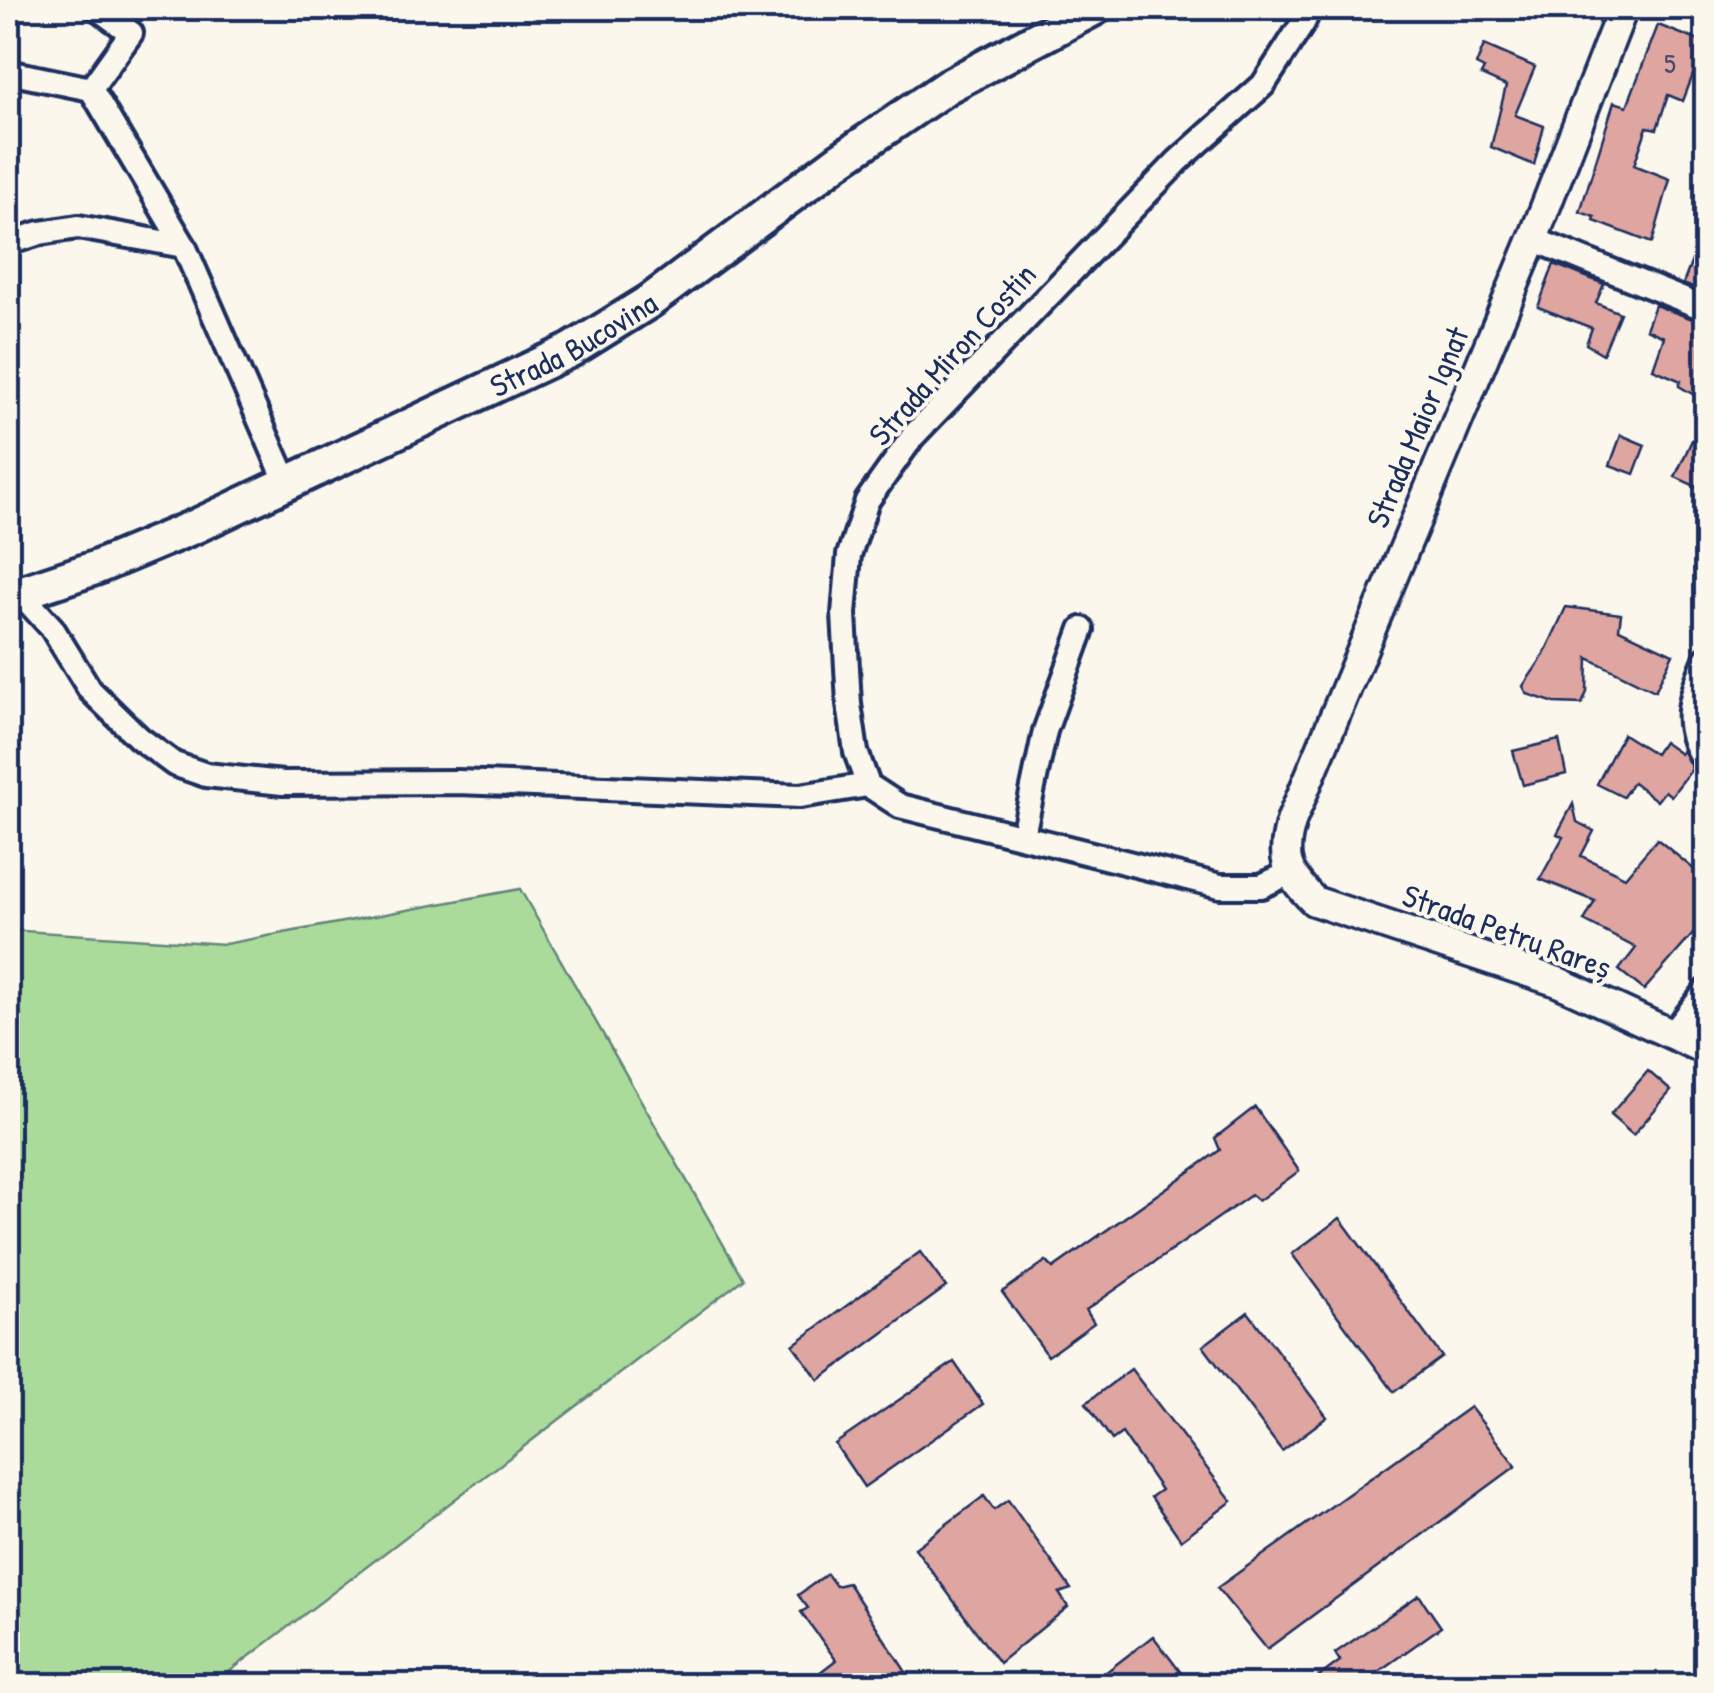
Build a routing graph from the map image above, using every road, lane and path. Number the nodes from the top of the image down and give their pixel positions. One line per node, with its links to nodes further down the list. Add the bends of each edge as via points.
1 (96, 8): 6 (street, via 131,32)
2 (1095, 8): 11 (main road, Strada Bucovina, via 948,86 570,350)
3 (1310, 8): 16 (street, Strada Miron Costin, via 1263,85 1166,173 913,436 867,500 849,555 844,614 849,704)
4 (1622, 8): 7 (street, Strada Maior Ignat)
5 (8, 72): 6 (street)
6 (92, 89): 9 (street)
7 (1533, 239): 10 (street); 18 (street, Strada Maior Ignat, via 1292,819 1283,847)
8 (8, 243): 9 (street, via 78,228)
9 (184, 246): 11 (street)
10 (1706, 309)
11 (287, 482): 12 (main road, Strada Bucovina, via 196,526)
12 (14, 596): 16 (street, via 52,628 90,690 138,738 174,764 206,775 283,783 458,782 800,796)
13 (1082, 630): 17 (street, via 1046,731)
14 (1706, 660): 15 (street, via 1688,724)
15 (1706, 763)
16 (868, 785): 17 (street, via 900,806)
17 (1023, 836): 18 (street, via 1220,886 1260,886)
18 (1290, 873): 20 (street, Strada Petru Rareș, via 1314,901 1558,982)
19 (1706, 992): 20 (street)
20 (1673, 1033): 21 (street, Strada Petru Rareș)
21 (1706, 1050)

